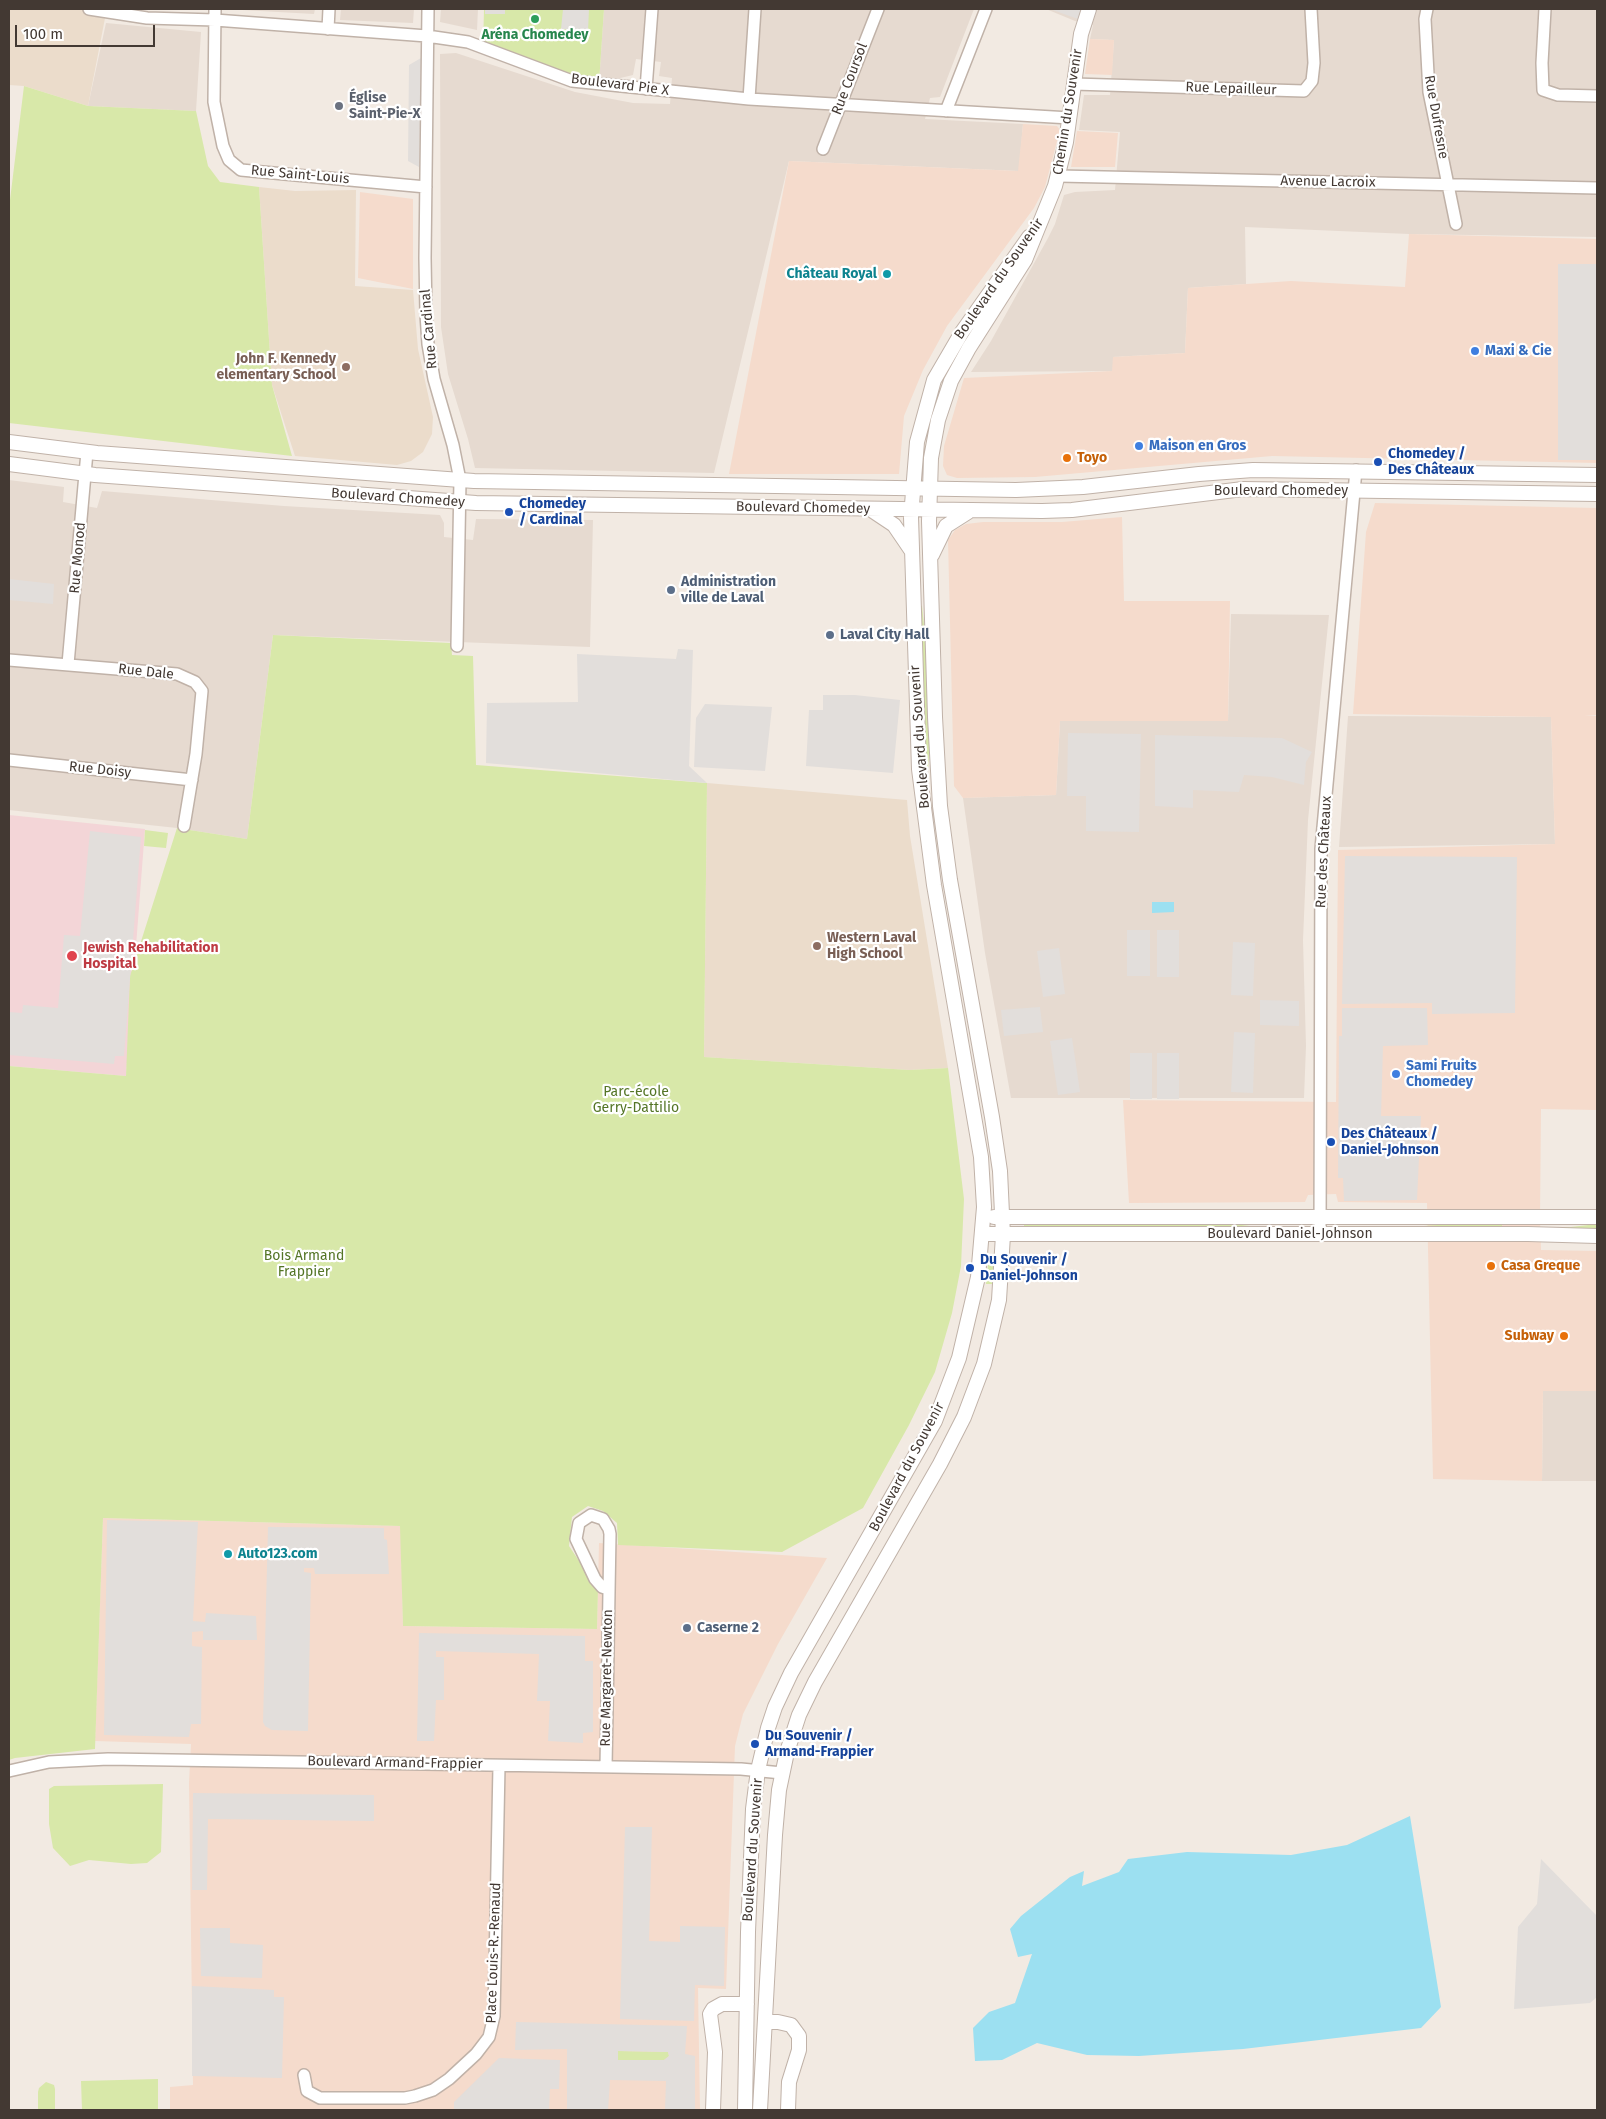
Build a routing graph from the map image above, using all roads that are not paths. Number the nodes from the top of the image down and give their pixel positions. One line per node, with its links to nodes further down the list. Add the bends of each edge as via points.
1 (89, 9): 12 (street, Boulevard Pie X, via 147,18)
2 (328, 9): 13 (street)
3 (428, 9): 14 (street, Rue Cardinal)
4 (652, 9): 16 (street)
5 (755, 9): 18 (street)
6 (878, 9): 19 (street, Rue Coursol)
7 (986, 9): 20 (street)
8 (1090, 9): 15 (street, Chemin du Souvenir, via 1081,34)
9 (1311, 9): 15 (street, Rue Lepailleur, via 1314,63 1312,81 1304,91)
10 (1427, 9): 24 (street, Rue Dufresne, via 1429,92)
11 (1545, 9): 17 (street, via 1543,90 1558,95)
12 (215, 15): 13 (street, Boulevard Pie X); 25 (street, Rue Saint-Louis, via 214,102 223,146 229,160 241,170)
13 (328, 29): 14 (street, Boulevard Pie X)
14 (427, 36): 16 (street, Boulevard Pie X, via 468,42 572,81); 25 (street, Rue Cardinal)
15 (1074, 84): 21 (street, Chemin du Souvenir)
16 (646, 89): 18 (street, Boulevard Pie X)
17 (1597, 96)
18 (748, 99): 19 (street, Boulevard Pie X)
19 (841, 105): 20 (street, Boulevard Pie X); 22 (street, Rue Coursol)
20 (946, 111): 21 (street, Boulevard Pie X)
21 (1070, 118): 23 (street, Chemin du Souvenir)
22 (823, 149)
23 (1059, 176): 24 (street, Avenue Lacroix); 27 (street, Chemin du Souvenir)
24 (1448, 184): 26 (street, Avenue Lacroix); 28 (street, Rue Dufresne)
25 (426, 187): 35 (street, Rue Cardinal, via 428,344)
26 (1597, 188)
27 (1044, 214): 36 (street, Boulevard du Souvenir, via 941,366 921,422); 37 (street, Boulevard du Souvenir, via 1025,260 969,348 948,390 933,440)
28 (1456, 224)
29 (9, 442): 30 (street, Boulevard Chomedey)
30 (87, 452): 33 (street, Rue Monod); 35 (street, Boulevard Chomedey)
31 (9, 464): 33 (street, Boulevard Chomedey)
32 (1356, 470): 34 (street, Boulevard Chomedey); 37 (street, Boulevard Chomedey, via 1238,470 1068,488); 38 (street, Rue des Châteaux)
33 (85, 474): 40 (street, Boulevard Chomedey); 49 (street, Rue Monod)
34 (1597, 475)
35 (460, 480): 36 (street, Boulevard Chomedey); 40 (street, Rue Cardinal)
36 (913, 489): 37 (street, Boulevard Chomedey); 42 (street, Boulevard du Souvenir)
37 (930, 490): 43 (street, Boulevard du Souvenir)
38 (1355, 491): 39 (street, Boulevard Chomedey); 44 (street, Boulevard Chomedey, via 1234,489 1065,510); 54 (street, Rue des Châteaux, via 1321,849)
39 (1597, 494)
40 (460, 503): 41 (street, Boulevard Chomedey); 47 (street, Rue Cardinal)
41 (871, 510): 42 (street, Boulevard Chomedey); 45 (street, via 894,525)
42 (912, 510): 43 (street, Boulevard Chomedey); 45 (street, Boulevard du Souvenir)
43 (929, 510): 44 (street, Boulevard Chomedey); 46 (street, Boulevard du Souvenir)
44 (970, 511): 46 (street, via 946,526)
45 (912, 553): 56 (street, Boulevard du Souvenir, via 919,769 932,878 978,1136)
46 (930, 560): 53 (street, Boulevard du Souvenir, via 941,812 994,1131)
47 (457, 646)
48 (9, 660): 49 (street, Rue Dale)
49 (68, 664): 51 (street, Rue Dale, via 177,674 195,682 202,691)
50 (9, 760): 51 (street, Rue Doisy)
51 (192, 780): 52 (street, Rue Dale)
52 (184, 826)
53 (1003, 1217): 54 (street, Boulevard Daniel-Johnson); 56 (street, Boulevard Daniel-Johnson); 58 (street, Boulevard du Souvenir)
54 (1320, 1217): 55 (street, Boulevard Daniel-Johnson); 59 (street, Rue des Châteaux)
55 (1597, 1217)
56 (984, 1218): 57 (street, Boulevard du Souvenir)
57 (983, 1234): 58 (street, Boulevard Daniel-Johnson); 64 (street, Boulevard du Souvenir, via 970,1318 946,1395 909,1468 791,1673 772,1717)
58 (1003, 1235): 59 (street, Boulevard Daniel-Johnson); 66 (street, Boulevard du Souvenir, via 997,1311 984,1364 970,1402 940,1464 814,1682 799,1715)
59 (1320, 1235): 60 (street, Boulevard Daniel-Johnson)
60 (1597, 1236)
61 (608, 1589): 61 (street, Rue Margaret-Newton, via 609,1529 604,1519 591,1515 579,1523 576,1539 598,1584); 63 (street, Rue Margaret-Newton)
62 (499, 1766): 63 (street, Boulevard Armand-Frappier); 65 (street, Boulevard Armand-Frappier, via 108,1759 50,1762); 69 (street, Place Louis-R.-Renaud, via 494,2011 489,2037 449,2079 433,2090 415,2096 320,2098 307,2091)
63 (606, 1767): 64 (street, Boulevard Armand-Frappier)
64 (758, 1770): 66 (street, Boulevard Armand-Frappier); 67 (street, Boulevard du Souvenir, via 753,1818)
65 (9, 1771)
66 (782, 1773): 68 (street, Boulevard du Souvenir, via 773,1863)
67 (747, 2004): 70 (street, via 722,2004 710,2014 715,2052); 71 (street, Boulevard du Souvenir)
68 (765, 2022): 72 (street, Boulevard du Souvenir); 73 (street, via 791,2025 799,2036 789,2082)
69 (304, 2075)
70 (713, 2110)
71 (745, 2110)
72 (760, 2110)
73 (788, 2110)

